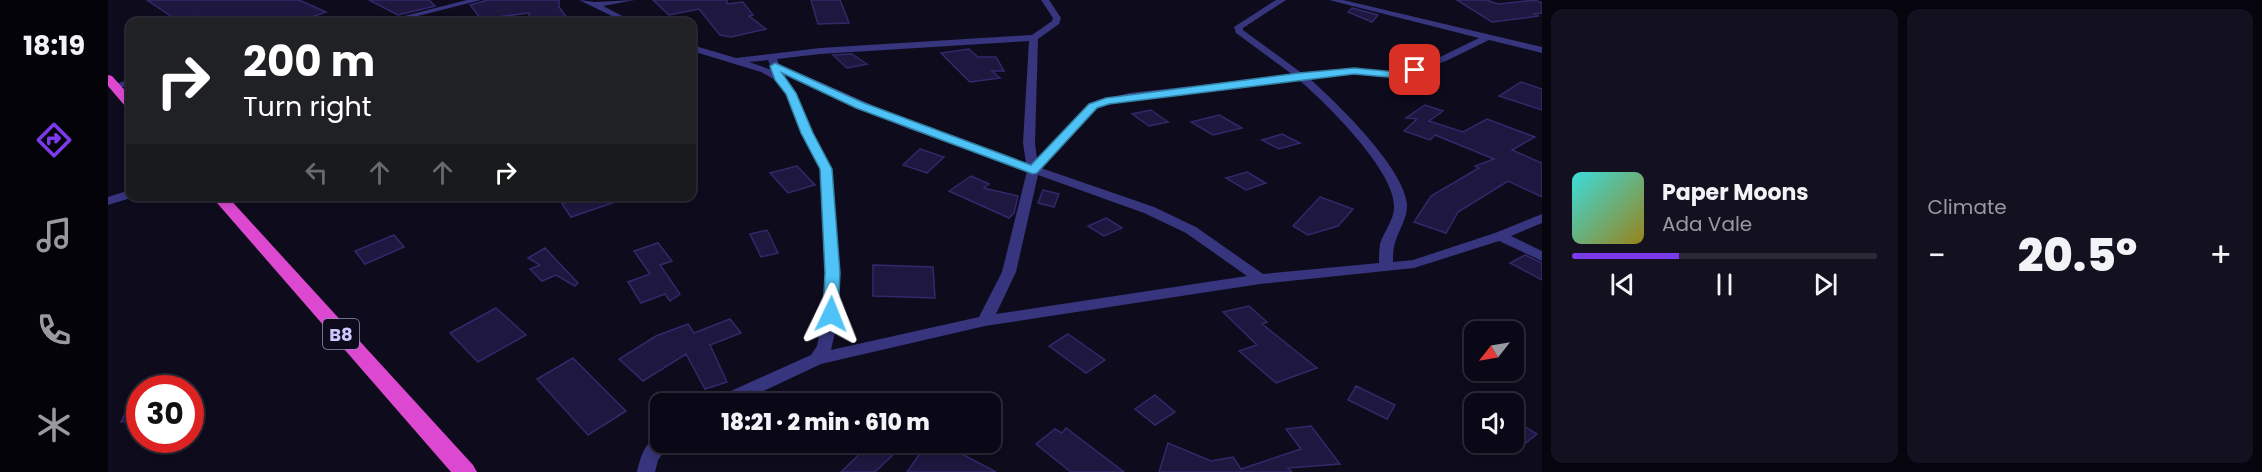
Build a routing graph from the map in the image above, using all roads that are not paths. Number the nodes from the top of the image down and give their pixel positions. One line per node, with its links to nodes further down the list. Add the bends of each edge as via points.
1 (477, 0): 8 (street)
2 (583, 0): 7 (street)
3 (631, 0): 7 (street)
4 (1045, 0): 11 (street, via 1055,13 1056,22)
5 (1282, 0): 16 (street, via 1238,27)
6 (1333, 0): 10 (street)
7 (594, 5): 9 (street)
8 (402, 18)
9 (622, 18)
10 (1488, 37): 13 (street); 16 (street, via 1398,75 1354,71)
11 (1034, 38): 15 (street, via 820,51); 20 (street, via 1029,143)
12 (696, 49): 14 (street)
13 (1542, 50)
14 (736, 61): 15 (street); 17 (street)
15 (773, 61): 17 (street); 20 (street, via 860,105)
16 (1299, 76): 20 (street, via 1106,101 1093,106); 27 (street, via 1369,146 1398,193 1400,213 1387,245)
17 (780, 80): 30 (street, via 791,93 826,169 831,314 825,346)
18 (112, 82): 19 (highway)
19 (126, 98)
20 (1033, 170): 28 (street, via 1149,210 1191,230); 29 (street, via 1009,272)
21 (126, 195): 22 (street)
22 (108, 201)
23 (222, 201): 33 (highway, B8)
24 (1542, 218): 25 (street)
25 (1500, 237): 26 (street); 27 (street, via 1414,264)
26 (1542, 257)
27 (1386, 266): 28 (street)
28 (1260, 279): 29 (street)
29 (985, 321): 30 (street)
30 (817, 359): 31 (street)
31 (742, 393)
32 (652, 453): 34 (street)
33 (465, 472)
34 (646, 472)

